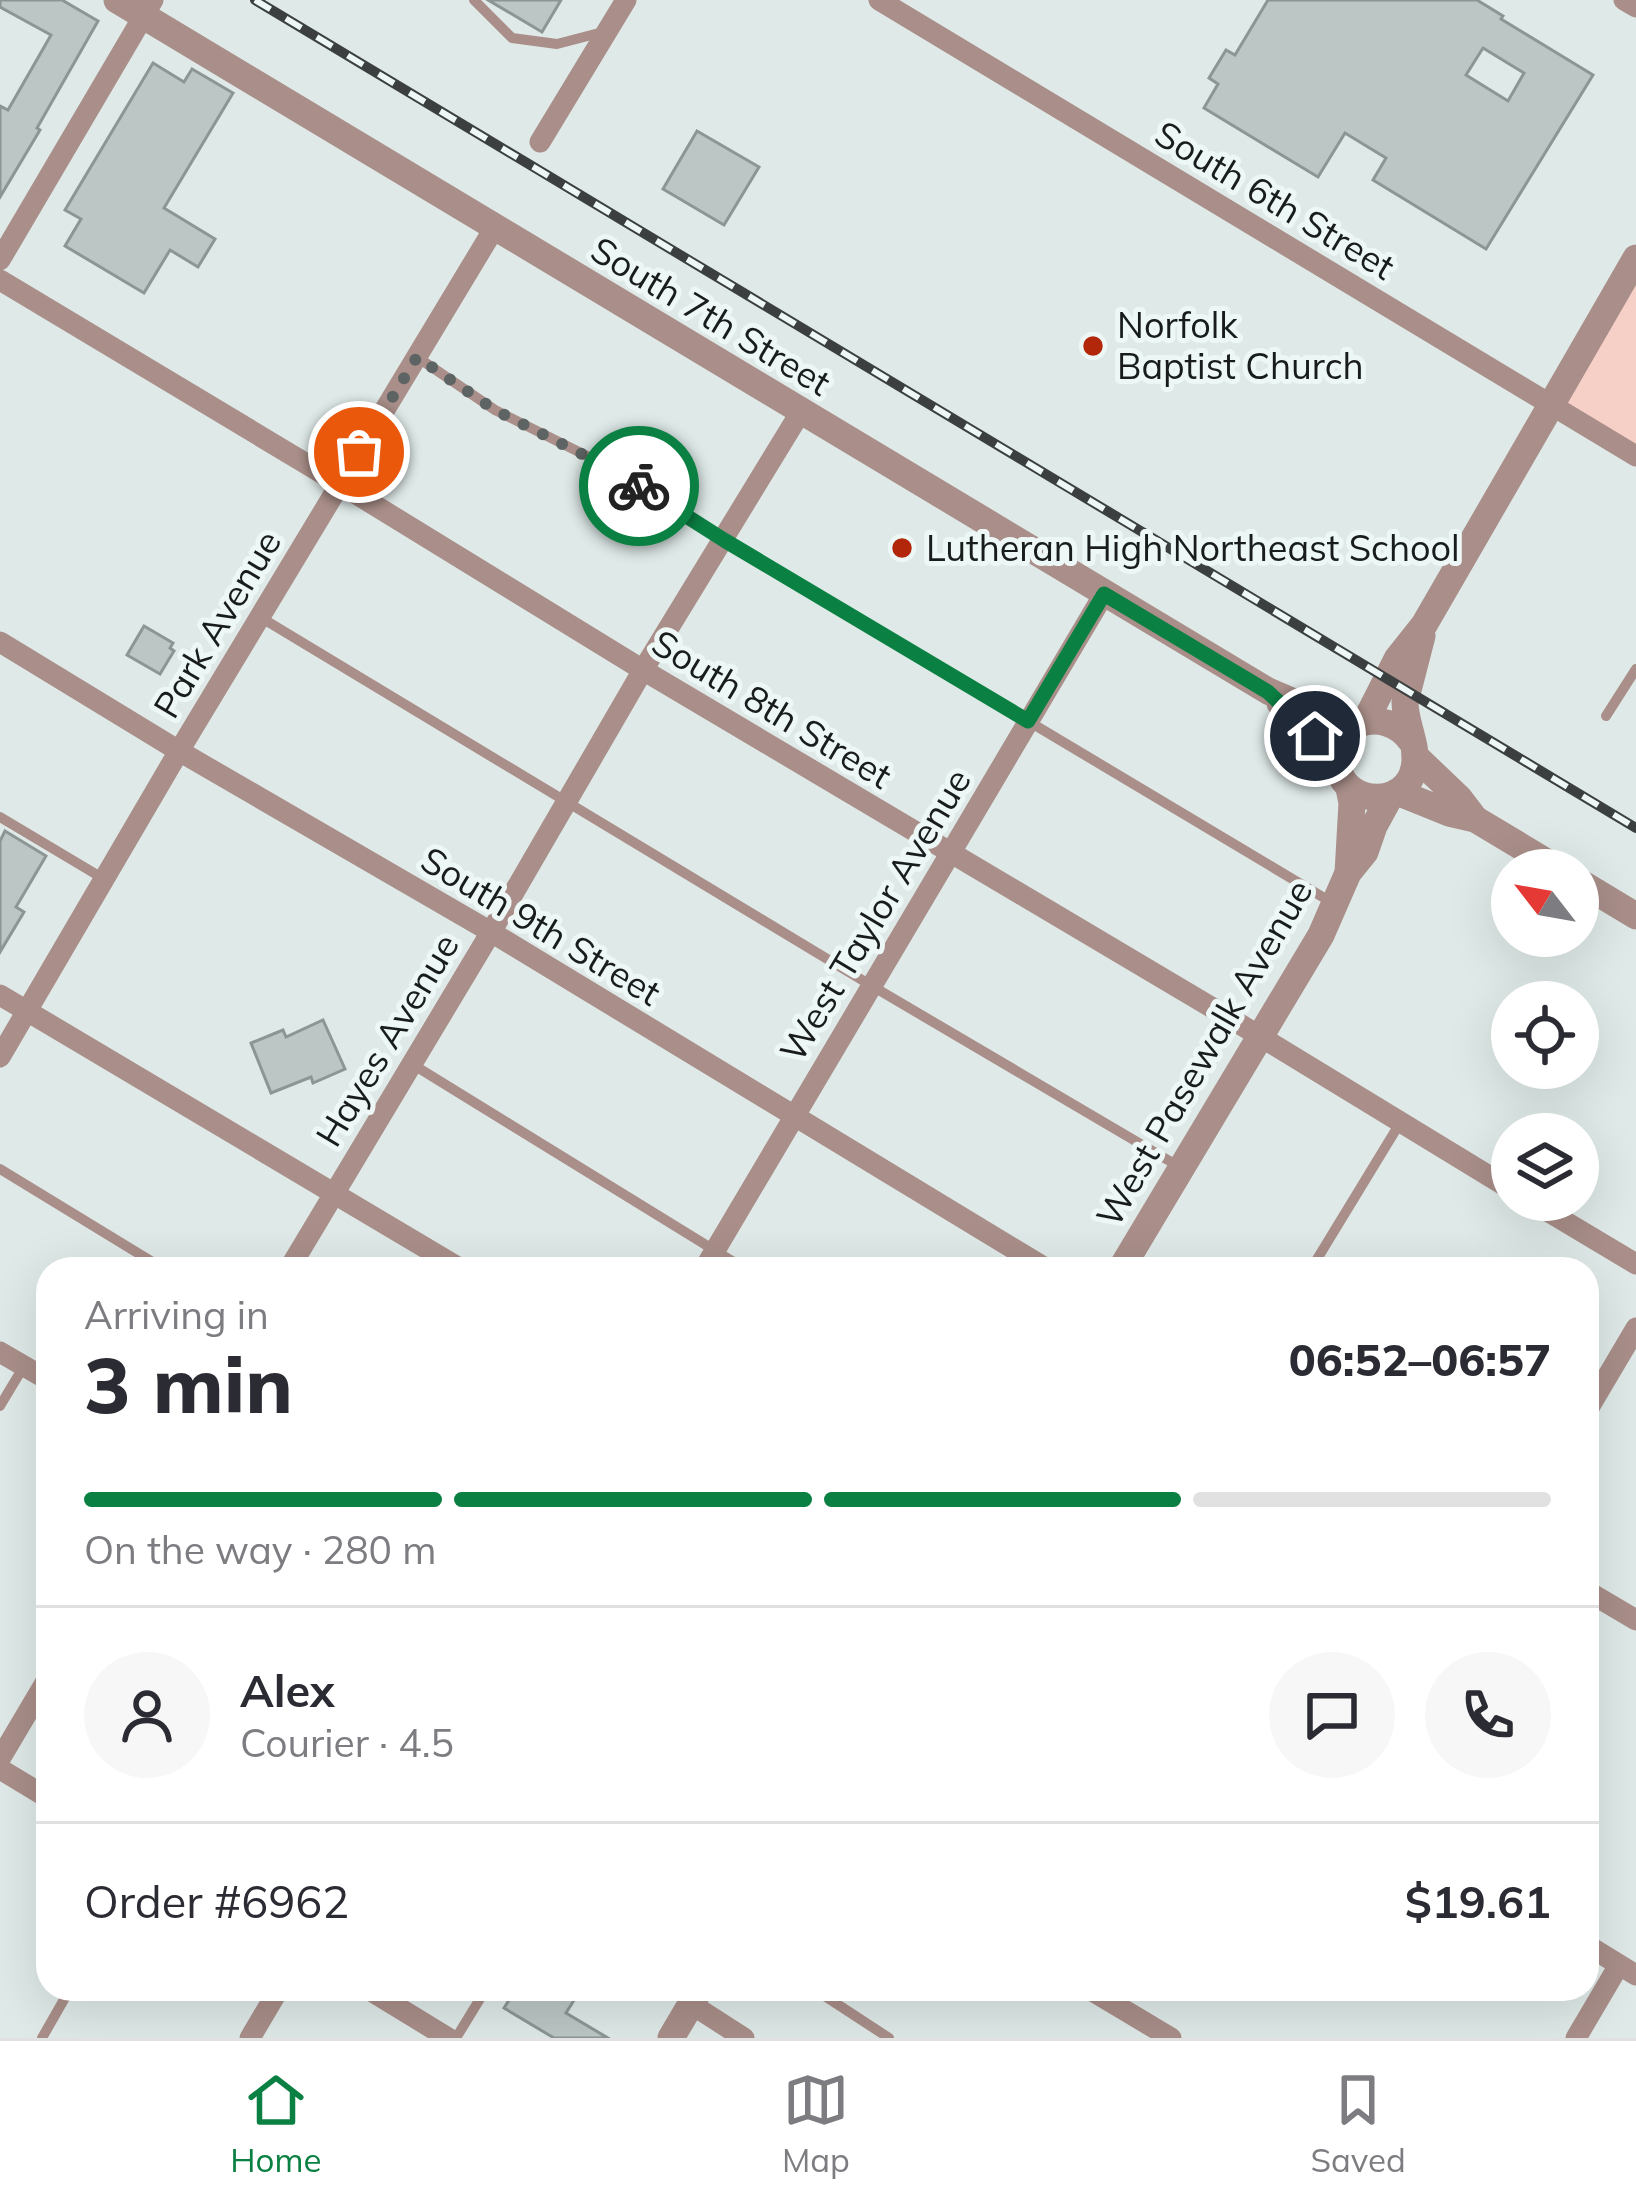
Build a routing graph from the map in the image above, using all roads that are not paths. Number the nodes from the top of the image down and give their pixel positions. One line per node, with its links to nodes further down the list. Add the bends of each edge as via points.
1 (117, 0): 7 (street, South 7th Street)
2 (474, 0): 8 (lane, via 512,38 557,44)
3 (626, 0): 8 (street)
4 (879, 0): 15 (street, South 6th Street)
5 (1624, 0): 6 (street)
6 (1636, 7)
7 (148, 8): 10 (street, South 7th Street); 12 (street)
8 (608, 31): 9 (street)
9 (540, 142)
10 (495, 226): 14 (street, Park Avenue); 16 (street, South 7th Street)
11 (1636, 258): 15 (street)
12 (0, 260)
13 (0, 280): 18 (street, South 8th Street)
14 (417, 357): 18 (street, Park Avenue); 19 (lane)
15 (1551, 406): 17 (street, South 6th Street); 22 (street)
16 (800, 412): 19 (street, Hayes Avenue); 20 (street, South 7th Street)
17 (1636, 456)
18 (340, 484): 21 (street, Park Avenue); 25 (street, South 8th Street)
19 (724, 540): 25 (street, Hayes Avenue); 28 (lane)
20 (1104, 594): 26 (street, South 7th Street); 28 (street, West Taylor Avenue)
21 (260, 617): 31 (street, Park Avenue); 35 (lane)
22 (1424, 626): 29 (street); 30 (street, via 1405,702)
23 (0, 642): 31 (street, South 9th Street)
24 (1636, 669): 27 (lane)
25 (643, 670): 35 (street, Hayes Avenue); 39 (street, South 8th Street)
26 (1268, 692): 29 (street, South 7th Street); 32 (street, South 7th Street)
27 (1606, 716)
28 (1028, 721): 39 (street, West Taylor Avenue); 43 (lane)
29 (1363, 722): 30 (street, via 1395,724); 32 (street, via 1342,739)
30 (1413, 748): 34 (street, via 1412,776); 37 (street)
31 (179, 752): 41 (street, Park Avenue); 45 (street, South 9th Street)
32 (1336, 761): 33 (street)
33 (1349, 788): 34 (street, via 1372,798); 40 (street, West Pasewalk Avenue)
34 (1394, 794): 37 (street); 40 (street, West Pasewalk Avenue)
35 (567, 801): 45 (street, Hayes Avenue); 46 (lane)
36 (0, 817): 41 (lane)
37 (1475, 819): 38 (street)
38 (1525, 849)
39 (950, 854): 46 (street, West Taylor Avenue); 49 (street, South 8th Street)
40 (1348, 873): 43 (street, West Pasewalk Avenue)
41 (104, 879): 48 (street, Park Avenue)
42 (1599, 894): 44 (street)
43 (1335, 904): 49 (street, West Pasewalk Avenue)
44 (1636, 916)
45 (491, 932): 51 (street, Hayes Avenue); 52 (street, South 9th Street)
46 (872, 986): 52 (street, West Taylor Avenue); 54 (lane)
47 (0, 995): 48 (street)
48 (27, 1011): 50 (street, Park Avenue); 57 (street)
49 (1259, 1036): 53 (street, South 8th Street); 54 (street, West Pasewalk Avenue)
50 (0, 1057)
51 (412, 1064): 57 (street, Hayes Avenue); 62 (lane)
52 (794, 1117): 63 (street, West Taylor Avenue); 64 (street, South 9th Street)
53 (1400, 1122): 56 (street, South 8th Street); 66 (lane)
54 (1181, 1167): 65 (street, West Pasewalk Avenue)
55 (0, 1169): 59 (lane)
56 (1491, 1177)
57 (332, 1193): 60 (street, Hayes Avenue); 61 (street)
58 (1564, 1221): 67 (street)
59 (144, 1257)
60 (296, 1257)
61 (441, 1257)
62 (704, 1257)
63 (711, 1257)
64 (1027, 1257)
65 (1128, 1257)
66 (1318, 1257)
67 (1636, 1264)
68 (1636, 1328): 72 (street)
69 (0, 1352): 70 (street)
70 (24, 1366): 71 (street); 73 (lane)
71 (36, 1373)
72 (1599, 1391)
73 (0, 1406)
74 (1599, 1598): 75 (street)
75 (1636, 1620)
76 (36, 1698): 77 (street)
77 (0, 1759)
78 (0, 1769): 79 (street)
79 (36, 1791)
80 (1599, 1953): 81 (street)
81 (1627, 1970): 97 (street)
82 (63, 2001): 90 (lane)
83 (272, 2001): 91 (street)
84 (389, 2001): 92 (street)
85 (478, 2001): 92 (lane)
86 (692, 2001): 93 (street)
87 (701, 2001): 94 (street)
88 (833, 2001): 95 (lane)
89 (1109, 2001): 96 (street)
90 (42, 2038)
91 (250, 2038)
92 (452, 2038)
93 (671, 2038)
94 (744, 2038)
95 (890, 2038)
96 (1171, 2038)
97 (1576, 2038)

